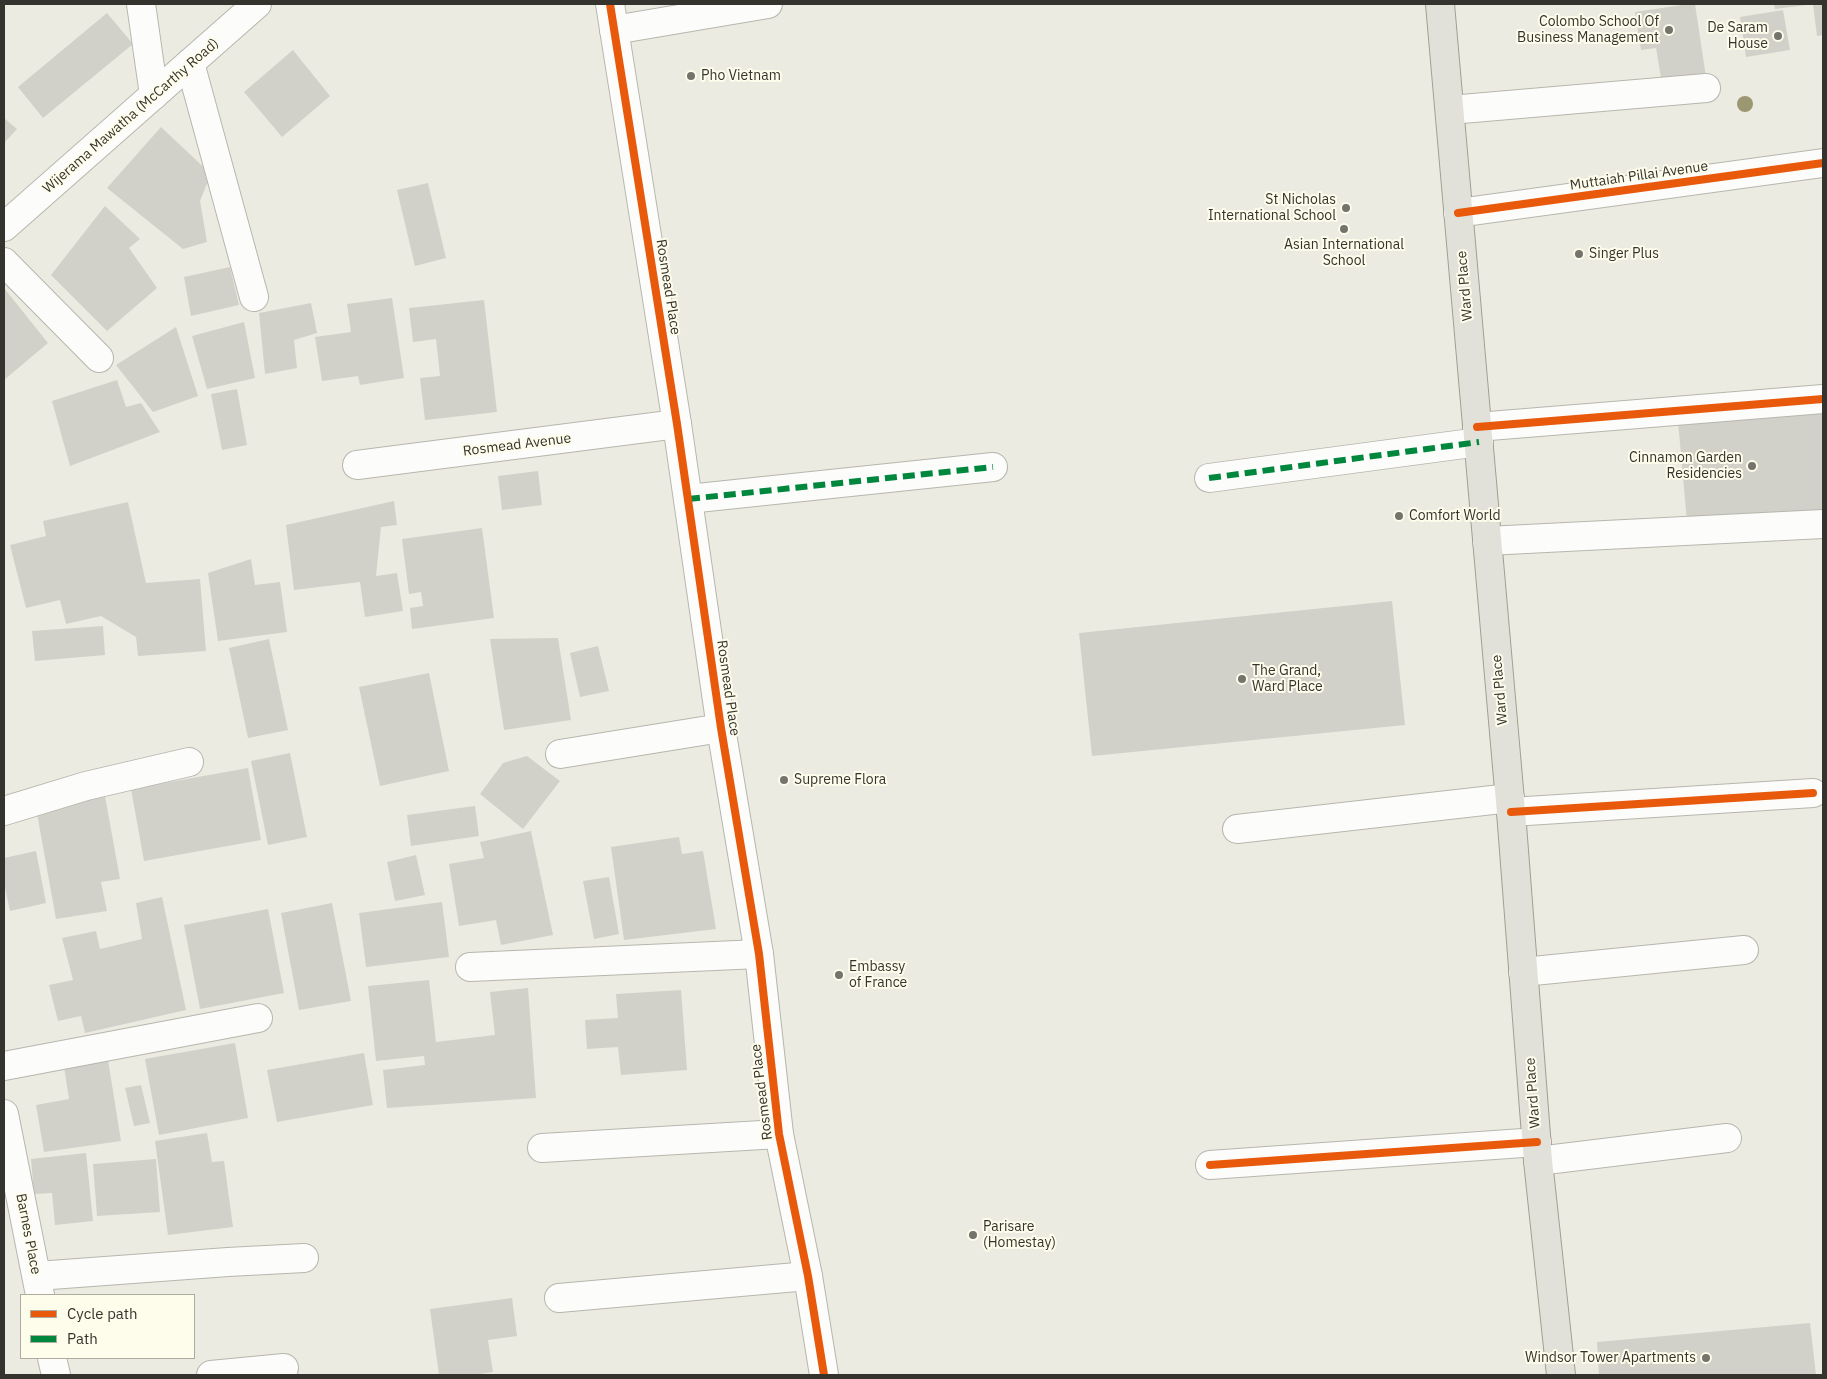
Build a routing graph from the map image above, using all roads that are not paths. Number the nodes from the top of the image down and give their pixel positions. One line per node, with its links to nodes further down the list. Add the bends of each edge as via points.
1 (141, 4): 8 (street)
2 (257, 4): 6 (street, Wijerama Mawatha (McCarthy Road))
3 (768, 4): 5 (street)
4 (1440, 4): 9 (main road, Ward Place)
5 (612, 17): 17 (street, Rosmead Place)
6 (190, 63): 8 (street, Wijerama Mawatha (McCarthy Road)); 14 (street)
7 (1706, 88): 9 (street)
8 (154, 95): 12 (street, Wijerama Mawatha (McCarthy Road))
9 (1450, 110): 11 (main road, Ward Place)
10 (1823, 163): 11 (street, Muttaiah Pillai Avenue)
11 (1458, 213): 18 (main road, Ward Place)
12 (4, 228)
13 (4, 262): 15 (street)
14 (254, 297)
15 (99, 358)
16 (1823, 399): 18 (street)
17 (677, 424): 19 (street, Rosmead Avenue); 22 (street, Rosmead Place)
18 (1478, 435): 21 (street); 24 (main road, Ward Place)
19 (357, 465)
20 (993, 467): 22 (street)
21 (1209, 478)
22 (688, 499): 25 (street, Rosmead Place)
23 (1823, 524): 24 (street)
24 (1487, 541): 29 (main road, Ward Place)
25 (721, 728): 26 (street); 33 (street, Rosmead Place)
26 (560, 754)
27 (189, 762): 30 (street, via 86,786)
28 (1813, 794): 29 (street)
29 (1511, 805): 31 (street); 35 (main road, Ward Place)
30 (4, 811)
31 (1237, 829)
32 (1744, 950): 35 (street)
33 (759, 954): 34 (street); 39 (street, Rosmead Place)
34 (470, 968)
35 (1523, 972): 42 (main road, Ward Place)
36 (258, 1018): 37 (street)
37 (4, 1066)
38 (4, 1114): 46 (street, Barnes Place)
39 (779, 1134): 41 (street); 45 (street, Rosmead Place)
40 (1727, 1138): 42 (street)
41 (542, 1148)
42 (1537, 1152): 43 (street); 53 (main road, Ward Place)
43 (1210, 1165)
44 (304, 1258): 46 (street, via 228,1262)
45 (808, 1276): 47 (street); 52 (street, Rosmead Place)
46 (38, 1286)
47 (559, 1298)
48 (52, 1359): 50 (street)
49 (284, 1368): 51 (street)
50 (56, 1375)
51 (211, 1375)
52 (824, 1375)
53 (1561, 1375)

